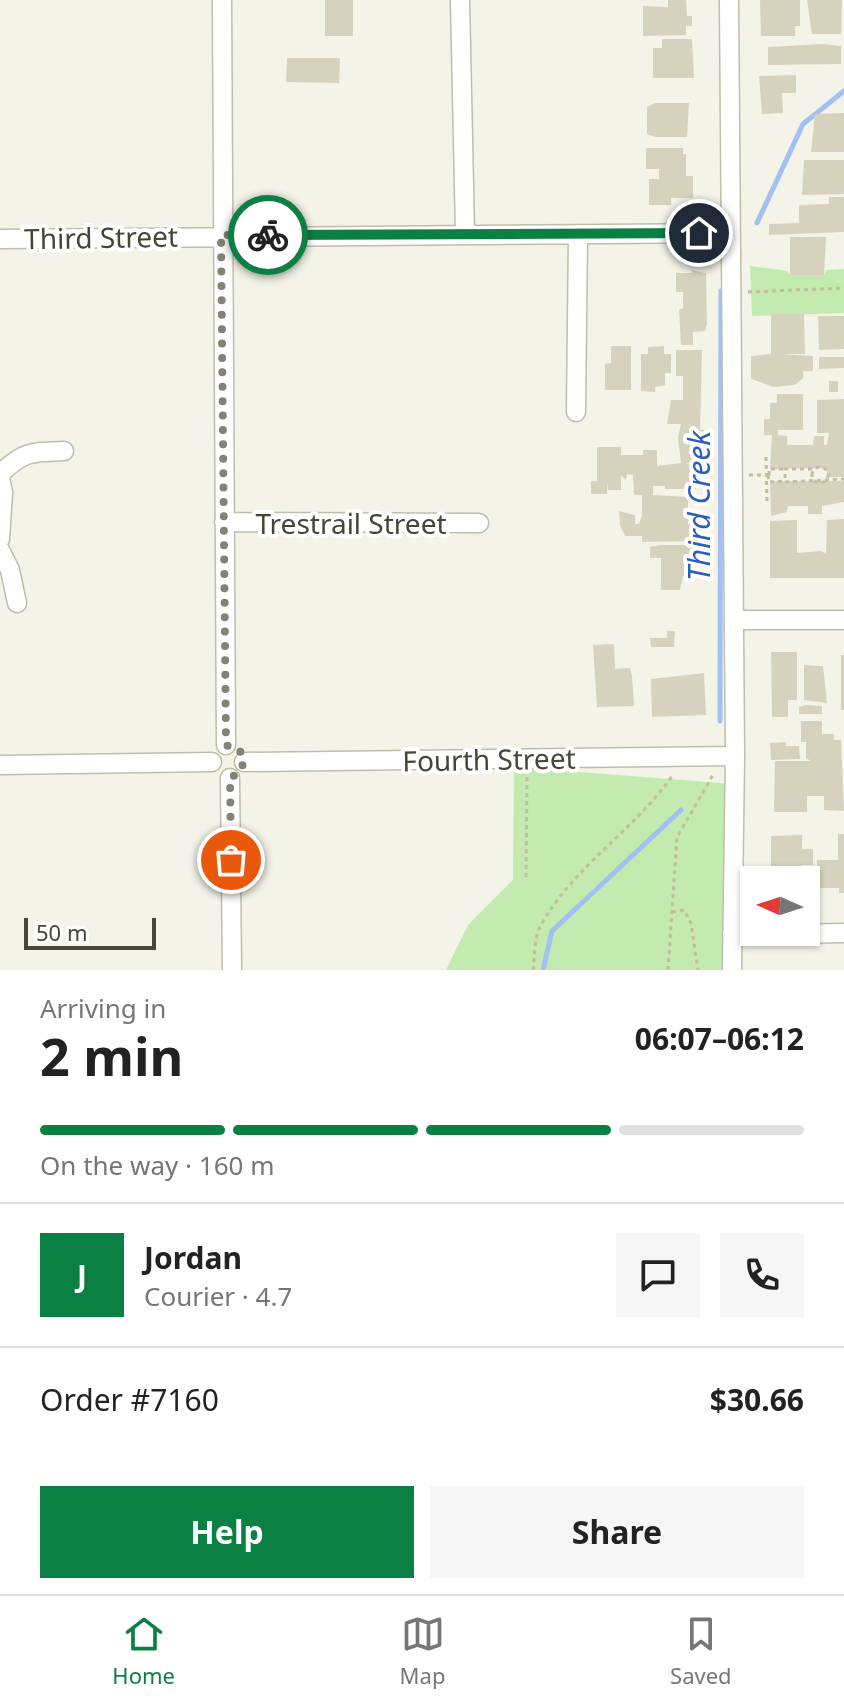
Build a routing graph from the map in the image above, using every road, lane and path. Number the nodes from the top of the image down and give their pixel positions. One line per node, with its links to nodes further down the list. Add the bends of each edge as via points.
1 (222, 0): 7 (street)
2 (460, 0): 4 (street)
3 (729, 0): 5 (street)
4 (465, 233): 6 (street, Third Street); 7 (street, Third Street)
5 (730, 233): 6 (street, Third Street); 10 (street)
6 (578, 234): 11 (street)
7 (221, 235): 8 (street, Third Street); 24 (street)
8 (0, 239)
9 (844, 288): 10 (path)
10 (730, 293): 29 (street)
11 (576, 412)
12 (64, 451): 18 (street, via 30,452)
13 (766, 457): 17 (path)
14 (785, 469): 15 (path); 17 (path, via 769,469); 21 (path)
15 (812, 469): 20 (path, via 827,468); 22 (path)
16 (749, 475): 17 (path)
17 (768, 475): 21 (path, via 769,482); 23 (path)
18 (0, 476): 26 (street)
19 (844, 479): 20 (path)
20 (826, 480): 22 (path)
21 (785, 482): 22 (path)
22 (815, 482)
23 (767, 504)
24 (224, 522): 25 (street, Trestrail Street); 31 (street)
25 (479, 523)
26 (0, 539)
27 (0, 550): 28 (street)
28 (17, 603)
29 (734, 620): 30 (street); 33 (street)
30 (844, 620)
31 (226, 745): 35 (street); 36 (street, via 240,751)
32 (686, 756): 33 (street, Fourth Street); 34 (street, Fourth Street); 44 (path, via 660,794 594,855 539,929)
33 (730, 756): 40 (path, via 677,837); 42 (street)
34 (527, 758): 36 (street, Fourth Street); 39 (path)
35 (212, 762): 37 (street); 38 (street, via 216,772)
36 (244, 762): 38 (street)
37 (0, 765)
38 (230, 778): 43 (street)
39 (526, 877)
40 (672, 912): 45 (path); 46 (path, via 684,910 691,923)
41 (844, 933): 42 (street)
42 (732, 935): 47 (street)
43 (232, 970)
44 (533, 970)
45 (668, 970)
46 (698, 970)
47 (732, 970)

